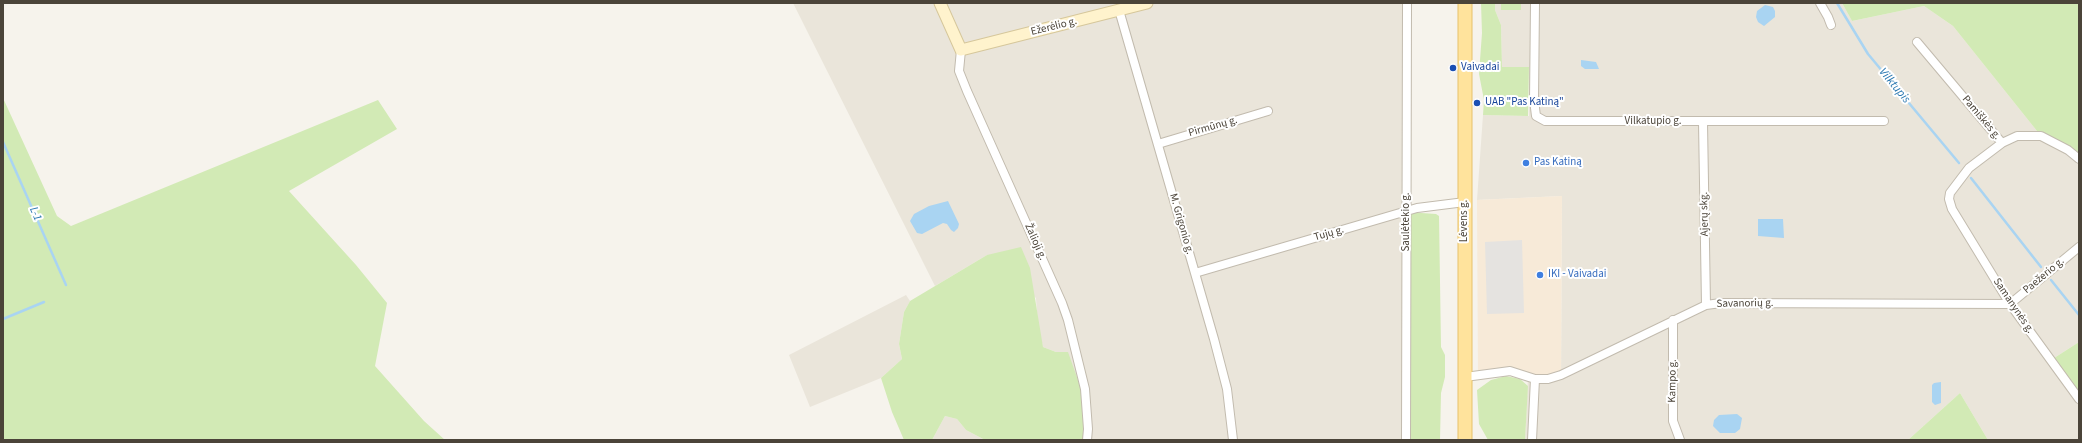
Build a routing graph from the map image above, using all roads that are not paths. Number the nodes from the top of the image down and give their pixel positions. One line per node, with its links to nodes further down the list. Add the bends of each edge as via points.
1 (940, 3): 10 (main road)
2 (1147, 3): 7 (main road, Ežerėlio g.)
3 (1407, 3): 19 (street, Saulėtekio g.)
4 (1465, 3): 17 (main road, Lėvens g.)
5 (1535, 3): 13 (street, Vilkatupio g., via 1534,100 1538,119)
6 (1820, 3): 8 (street)
7 (1119, 10): 10 (main road, Ežerėlio g.); 15 (street, M. Grigonio g.)
8 (1831, 25)
9 (1917, 42): 14 (street, Pamiškės g.)
10 (961, 50): 28 (street, Žalioji g., via 960,71 967,91 1068,320 1085,389)
11 (1268, 111): 15 (street, Pirmūnų g.)
12 (1884, 121): 13 (street, Vilkatupio g.)
13 (1703, 122): 23 (street, Ajerų skg.)
14 (2002, 143): 16 (street, via 2017,136 2041,136 2068,150); 18 (street, Pamiškės g., via 1969,168 1950,193 1948,199)
15 (1158, 144): 21 (street, M. Grigonio g.)
16 (2079, 159)
17 (1465, 202): 19 (street, Tujų g., via 1426,206); 25 (main road, Lėvens g.)
18 (1952, 209): 22 (street, Samanynės g.)
19 (1407, 212): 21 (street, Tujų g.); 30 (street, Saulėtekio g.)
20 (2079, 247): 22 (street, Paežerio g.)
21 (1195, 272): 29 (street, M. Grigonio g., via 1227,389)
22 (2010, 304): 23 (street, Savanorių g.); 27 (street, Samanynės g.)
23 (1706, 305): 24 (street, Savanorių g.)
24 (1673, 320): 26 (street, Savanorių g., via 1561,375); 33 (street, Kampo g., via 1673,421)
25 (1465, 377): 26 (street, via 1510,371); 31 (main road, Lėvens g.)
26 (1535, 379): 32 (street)
27 (2079, 399)
28 (1087, 440)
29 (1233, 440)
30 (1406, 440)
31 (1465, 440)
32 (1532, 440)
33 (1680, 440)

